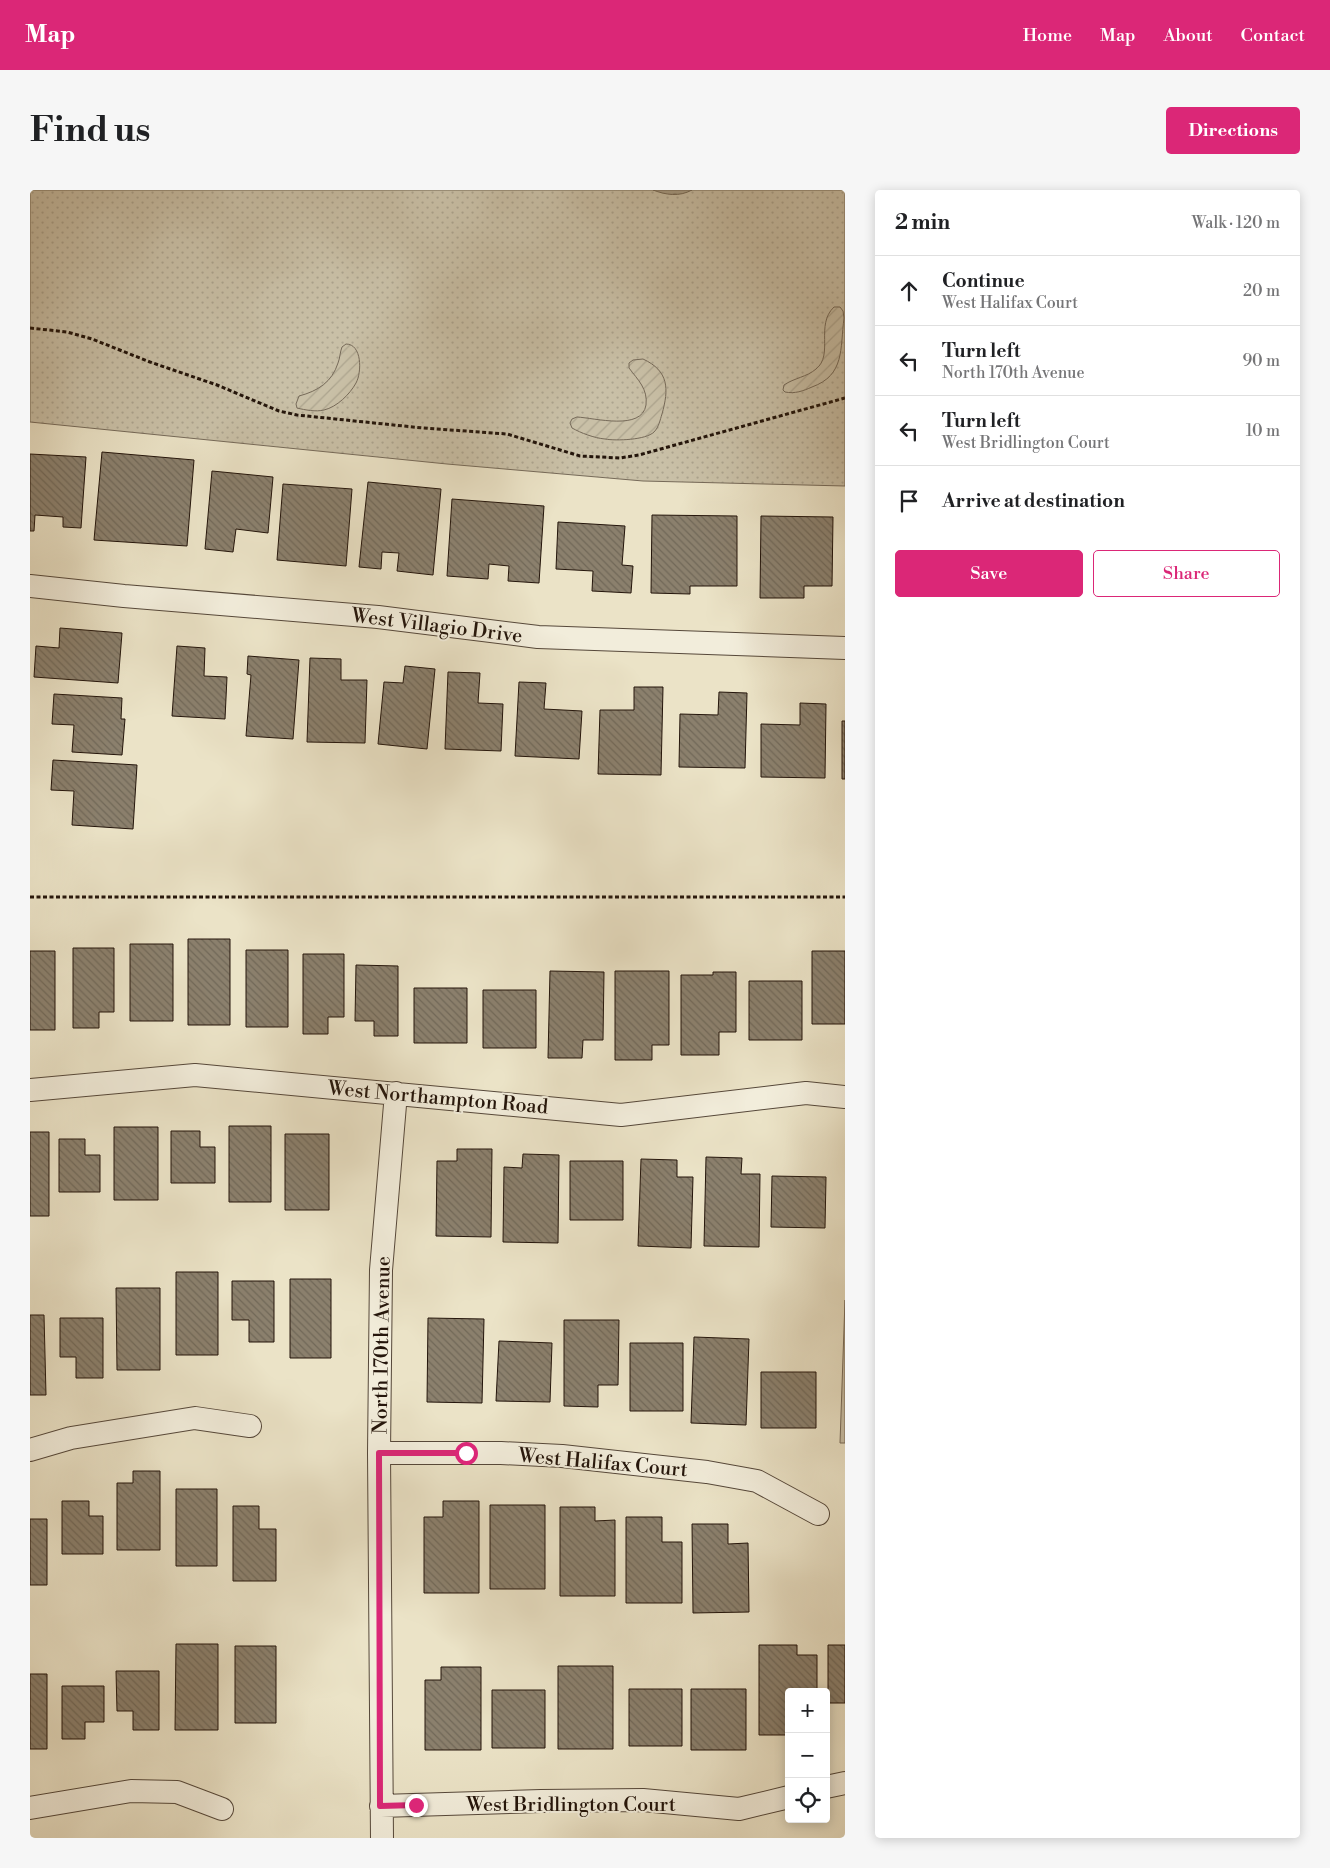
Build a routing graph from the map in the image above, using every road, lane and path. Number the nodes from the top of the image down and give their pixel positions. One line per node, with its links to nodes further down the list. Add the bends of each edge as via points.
1 (30, 328): 2 (path, via 67,332 92,339 279,411 507,434 580,456 600,458 639,455)
2 (845, 398)
3 (30, 586): 4 (street, West Villagio Drive, via 378,617 538,637)
4 (845, 648)
5 (30, 897): 6 (path)
6 (845, 897)
7 (30, 1090): 8 (street, West Northampton Road, via 195,1075)
8 (396, 1093): 9 (street, West Northampton Road, via 621,1115 806,1093); 12 (street, North 170th Avenue, via 381,1270)
9 (845, 1097)
10 (250, 1426): 11 (street, via 195,1418 71,1438)
11 (30, 1450)
12 (379, 1453): 13 (street, West Halifax Court, via 562,1456 707,1472 758,1481); 17 (street, North 170th Avenue)
13 (818, 1514)
14 (845, 1783): 15 (street)
15 (830, 1786)
16 (785, 1798): 17 (street, West Bridlington Court, via 739,1810 643,1800)
17 (380, 1806): 20 (street, North 170th Avenue)
18 (30, 1808): 19 (street, via 131,1791 177,1792)
19 (222, 1810)
20 (382, 1838)

